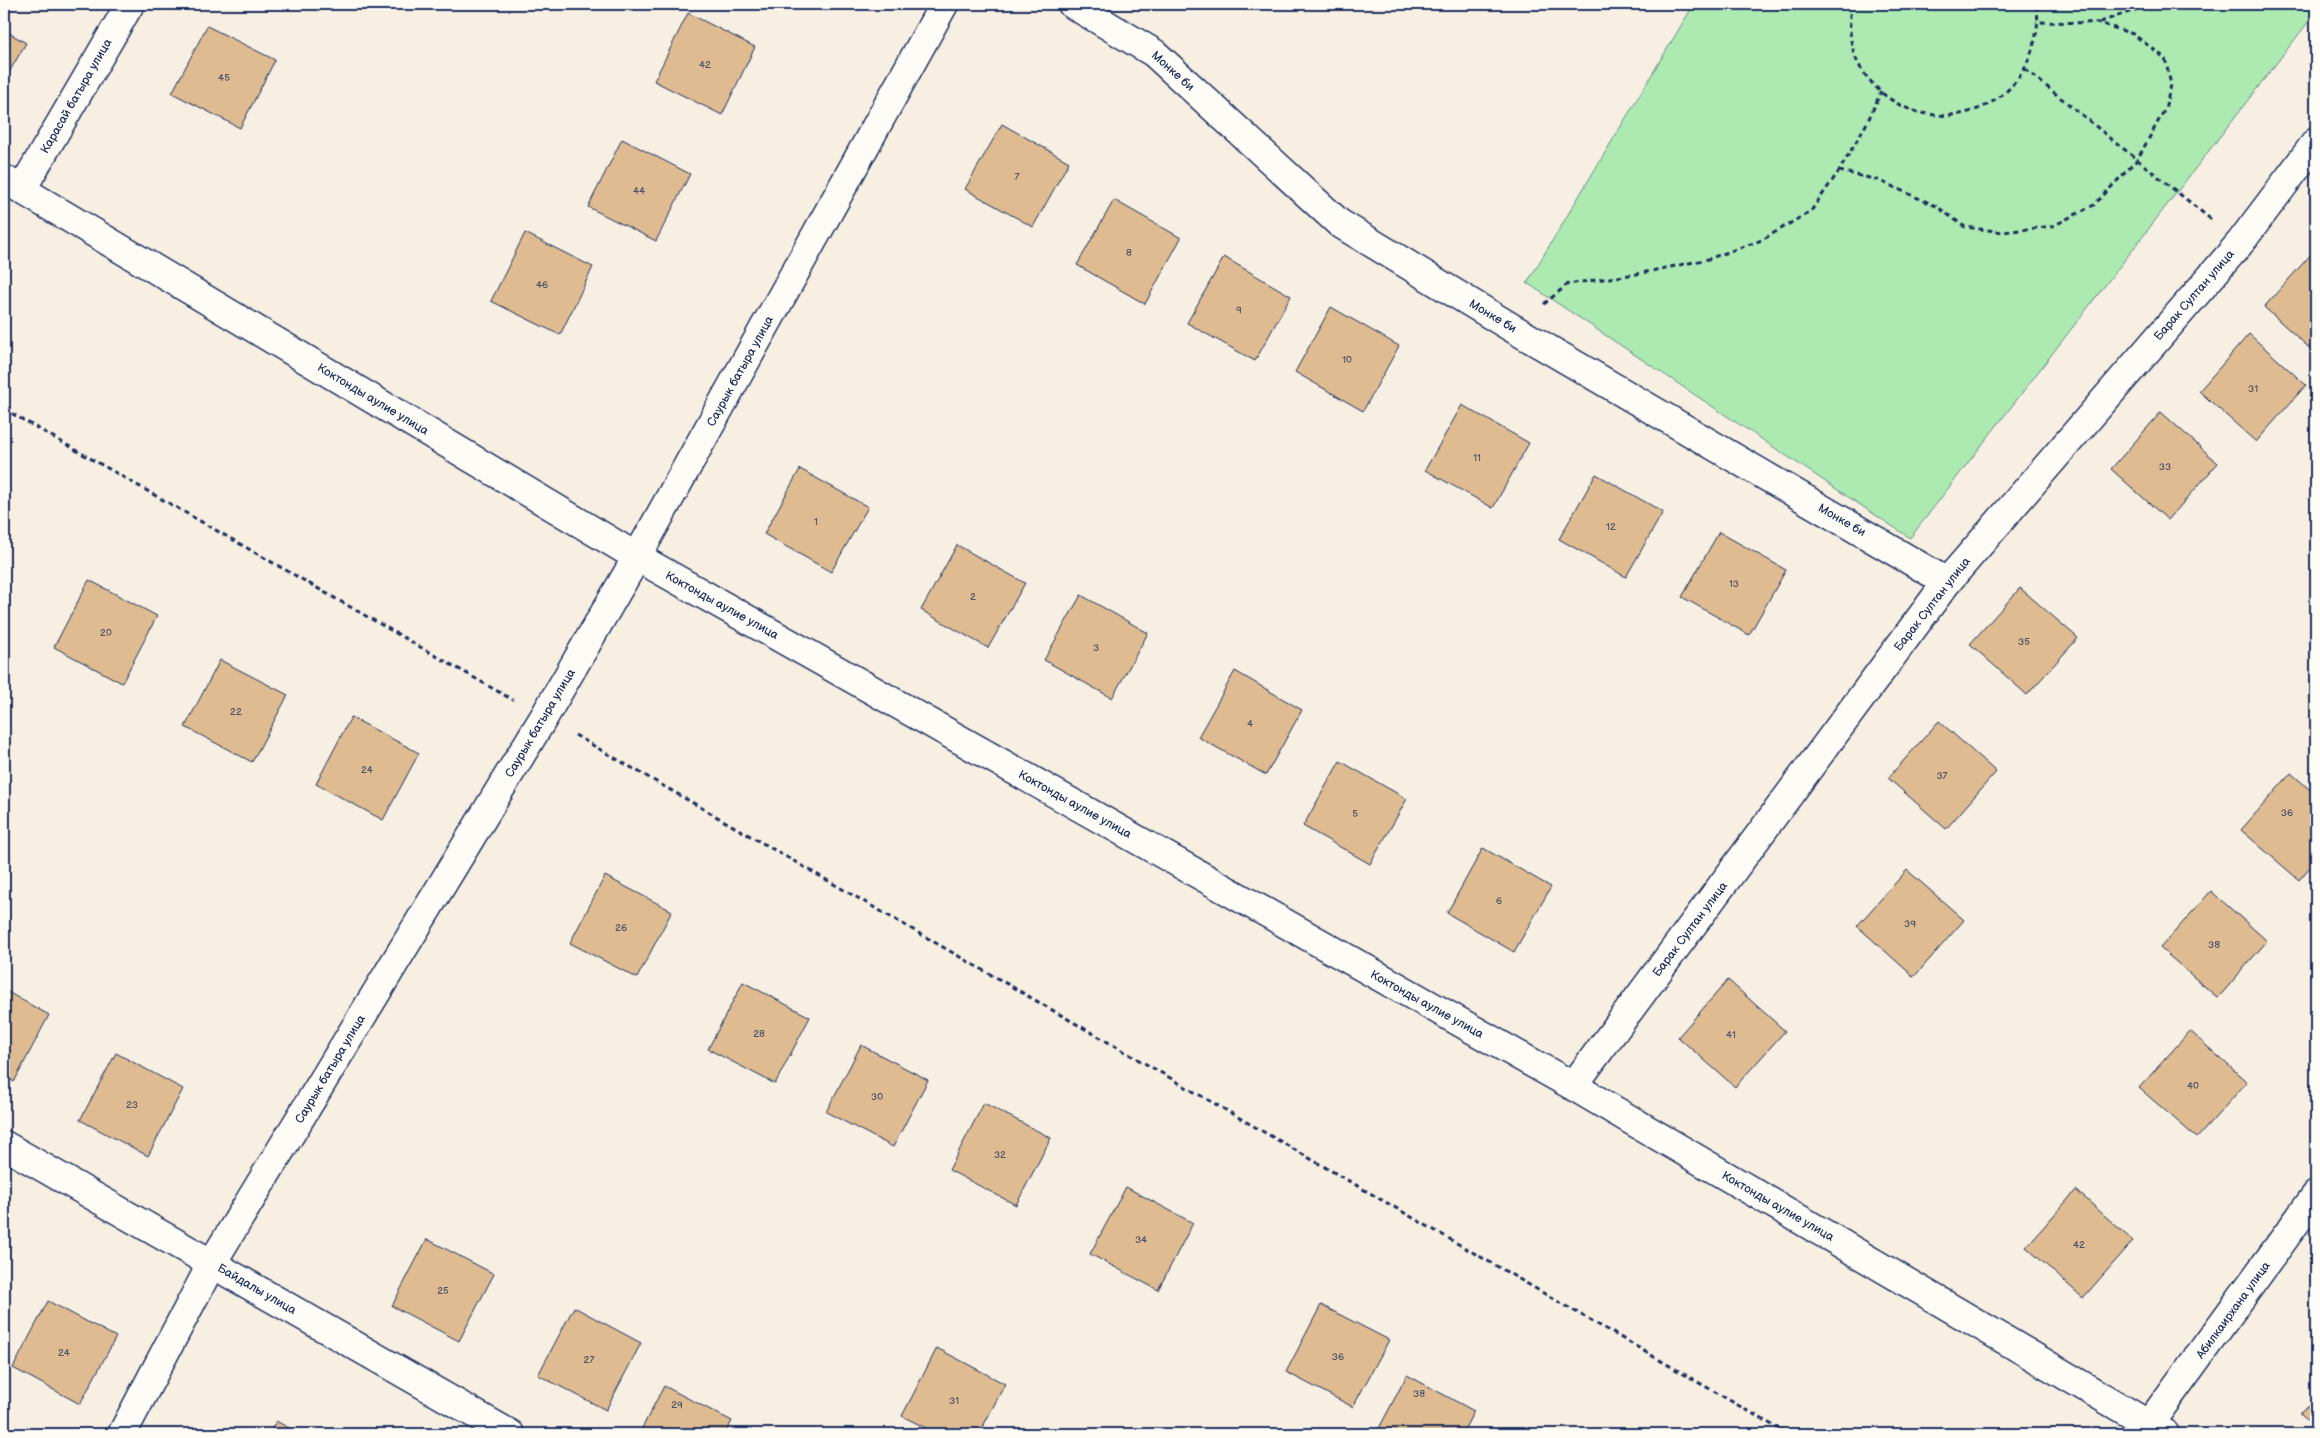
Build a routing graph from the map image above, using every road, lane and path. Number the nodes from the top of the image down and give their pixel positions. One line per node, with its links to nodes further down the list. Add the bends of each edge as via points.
1 (130, 4): 14 (street, Карасай батыра улица)
2 (944, 4): 18 (street, Саурык батыра улица)
3 (1072, 4): 16 (street, Монке би, via 1154,53 1339,223)
4 (1851, 4): 10 (path, via 1849,28 1856,58 1871,83)
5 (2036, 4): 7 (path)
6 (2144, 4): 8 (path)
7 (2036, 22): 8 (path); 9 (path, via 2036,39)
8 (2099, 23): 12 (path, via 2134,34 2165,58 2171,85 2165,109)
9 (2024, 69): 10 (path, via 2006,93 1980,108 1951,116 1922,114 1894,103); 12 (path)
10 (1881, 92): 13 (path)
11 (2316, 142): 15 (street, Барак Султан улица)
12 (2137, 160): 13 (path, via 2094,205 2053,226 2003,232 1965,227 1936,206 1887,184); 15 (path)
13 (1839, 171): 16 (path, via 1811,211 1762,240 1708,258 1637,274 1568,284)
14 (13, 184): 18 (street, Коктонды аулие улица)
15 (2240, 243): 19 (street, Барак Султан улица)
16 (1514, 329): 19 (street, Монке би)
17 (4, 408): 20 (path)
18 (637, 557): 20 (street, Саурык батыра улица); 21 (street, Коктонды аулие улица)
19 (1947, 582): 21 (street, Барак Султан улица)
20 (544, 717): 24 (street, Саурык батыра улица); 28 (path)
21 (1574, 1086): 25 (street, Коктонды аулие улица)
22 (4, 1145): 24 (street, Байдалы улица)
23 (2316, 1195): 25 (street, Абилкаирхана улица)
24 (212, 1263): 26 (street, Саурык батыра улица); 27 (street, Байдалы улица)
25 (2157, 1429)
26 (122, 1434)
27 (510, 1434)
28 (1788, 1434)

